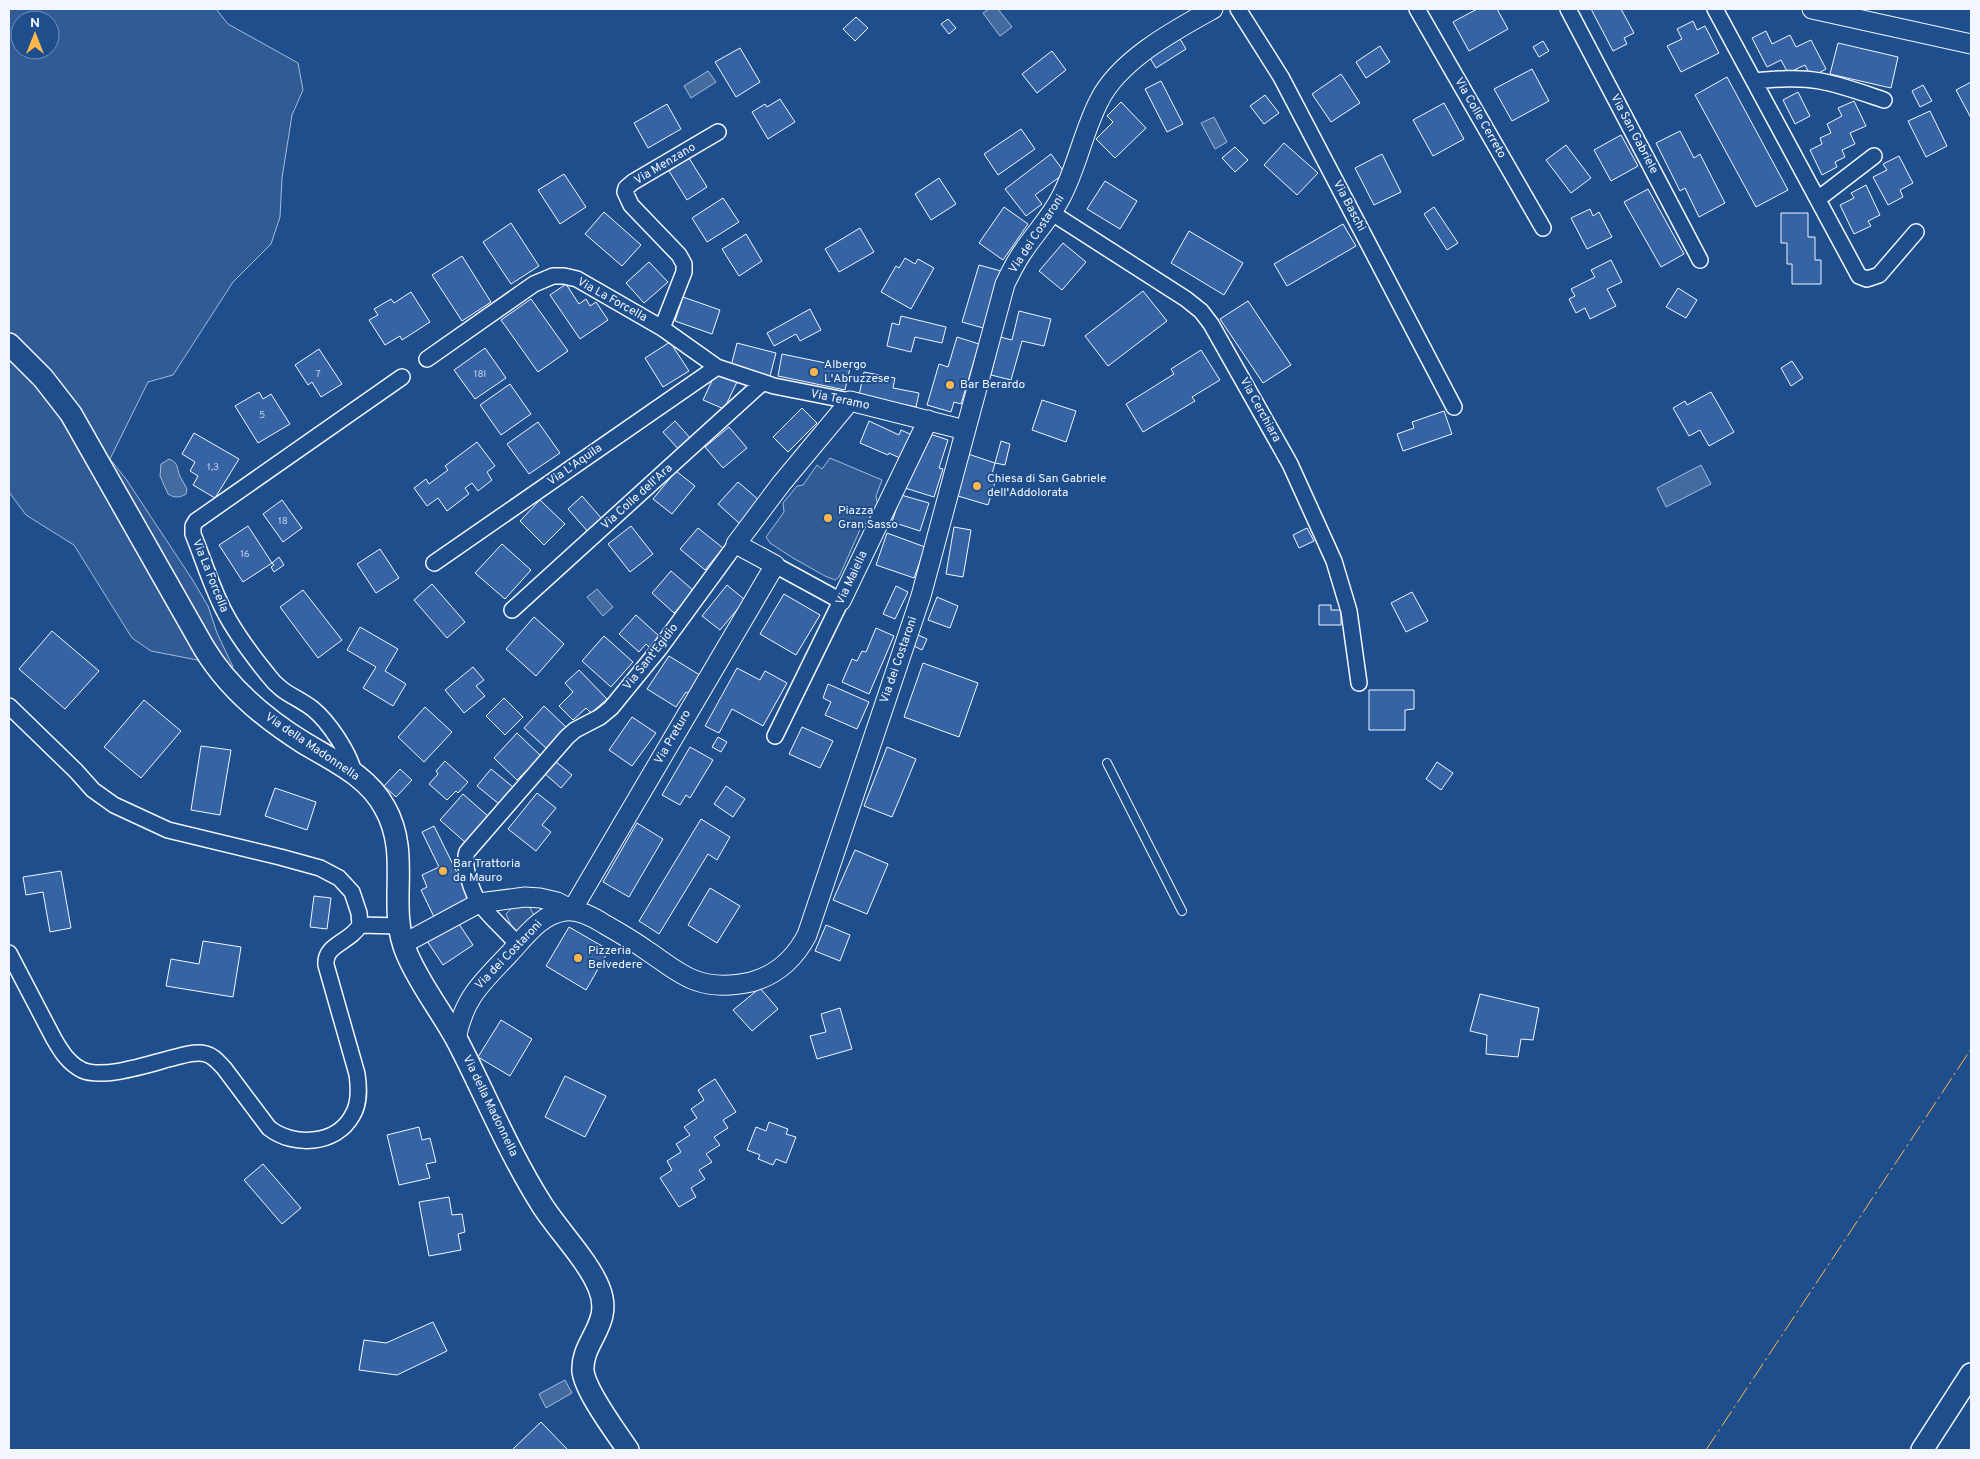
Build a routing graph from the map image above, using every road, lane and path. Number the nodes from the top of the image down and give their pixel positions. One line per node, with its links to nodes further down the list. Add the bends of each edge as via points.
1 (1214, 9): 13 (street, Via dei Costaroni, via 1151,46 1107,89 1099,100 1068,182)
2 (1238, 9): 24 (street, Via Baschi, via 1282,77)
3 (1418, 9): 14 (street, Via Colle Cerreto)
4 (1568, 9): 16 (street, Via San Gabriele)
5 (1715, 9): 8 (street)
6 (1812, 9): 7 (street)
7 (1971, 44)
8 (1754, 81): 9 (street, via 1792,79 1822,82); 12 (street)
9 (1884, 100)
10 (718, 132): 17 (street, Via Menzano, via 626,188 631,204 679,254 684,264 683,275)
11 (1874, 156): 12 (street)
12 (1818, 199): 15 (street, via 1854,270 1862,278 1871,279 1879,275)
13 (1052, 213): 26 (street, Via dei Costaroni, via 1024,250 1005,284); 32 (street, Via Cerchiara, via 1186,299 1211,324 1290,464 1334,561 1349,611)
14 (1543, 228)
15 (1916, 232)
16 (1700, 260)
17 (662, 328): 19 (street, Via La Forcella, via 580,281 553,276 528,287); 20 (street, Via La Forcella)
18 (9, 344): 36 (main road, Via della Madonnella, via 43,378 71,414 204,648 226,680 275,723)
19 (427, 358)
20 (717, 367): 22 (street, Via Teramo); 28 (street, Via L'Aquila)
21 (402, 377): 36 (street, Via La Forcella, via 193,526 193,534 217,596 240,638 276,686 321,717 350,758)
22 (762, 383): 23 (street, Via Teramo); 31 (street, Via Colle dell'Ara)
23 (850, 401): 25 (street, Via Teramo); 27 (street, Via Sant'Egidio)
24 (1454, 407)
25 (928, 420): 26 (street, Via Teramo); 30 (street, Via Maiella)
26 (965, 430): 38 (street, Via dei Costaroni, via 921,596 807,934 798,950 786,964 756,980 735,985 708,984 681,974 597,919)
27 (736, 544): 29 (street); 37 (street, Via Sant'Egidio, via 660,648 611,708 567,737 471,846 464,864)
28 (434, 563)
29 (775, 565): 30 (street); 38 (street, Via Preturo)
30 (841, 601): 34 (street, Via Maiella)
31 (512, 610)
32 (1358, 683)
33 (9, 706): 40 (street, via 94,790 114,805 168,830 271,854 320,868 339,878 352,892)
34 (775, 736)
35 (1107, 763): 39 (lane)
36 (354, 773): 41 (main road, Via della Madonnella, via 384,806 393,824 398,844)
37 (479, 903): 38 (street, via 540,898); 41 (street); 42 (street)
38 (572, 910): 42 (street, Via dei Costaroni, via 544,919)
39 (1182, 911)
40 (360, 925): 41 (street); 43 (street, via 353,935 330,950 326,958 357,1074 357,1102 353,1115 339,1131 325,1138 308,1140 288,1138 269,1128 224,1068 207,1054 193,1053 109,1072 88,1072 73,1064 58,1045)
41 (401, 935): 44 (main road, Via della Madonnella, via 413,968)
42 (518, 944): 44 (street, Via dei Costaroni, via 476,990 463,1011)
43 (9, 953)
44 (456, 1038): 46 (main road, Via della Madonnella, via 525,1177 599,1288 602,1314 586,1356 584,1372 592,1393)
45 (1971, 1374): 47 (main road)
46 (628, 1450)
47 (1922, 1450)

